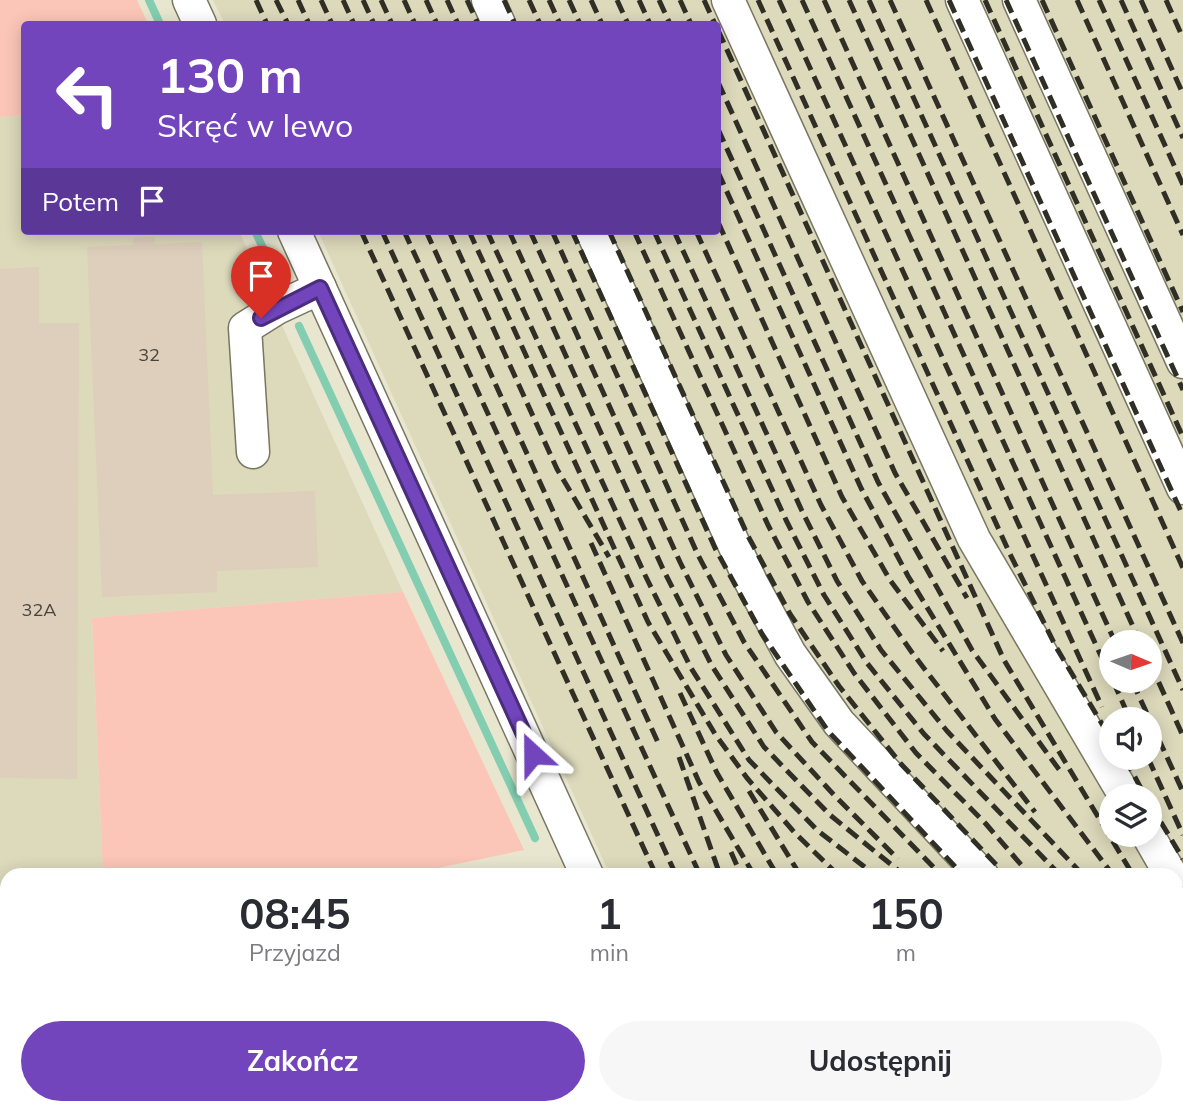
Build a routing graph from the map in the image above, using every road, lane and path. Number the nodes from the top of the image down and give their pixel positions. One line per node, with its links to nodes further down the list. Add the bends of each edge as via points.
1 (189, 0): 6 (street)
2 (488, 0): 7 (street)
3 (729, 0): 14 (street, via 974,539)
4 (962, 0): 13 (street)
5 (1019, 0): 11 (street)
6 (199, 21)
7 (498, 21)
8 (296, 235): 10 (street)
9 (594, 235): 17 (street, via 751,582 790,654 839,723)
10 (320, 288): 12 (street, via 245,328); 16 (street)
11 (1183, 362)
12 (253, 452)
13 (1183, 488)
14 (1118, 784)
15 (1155, 847): 18 (street)
16 (584, 868)
17 (975, 868)
18 (1167, 868)

